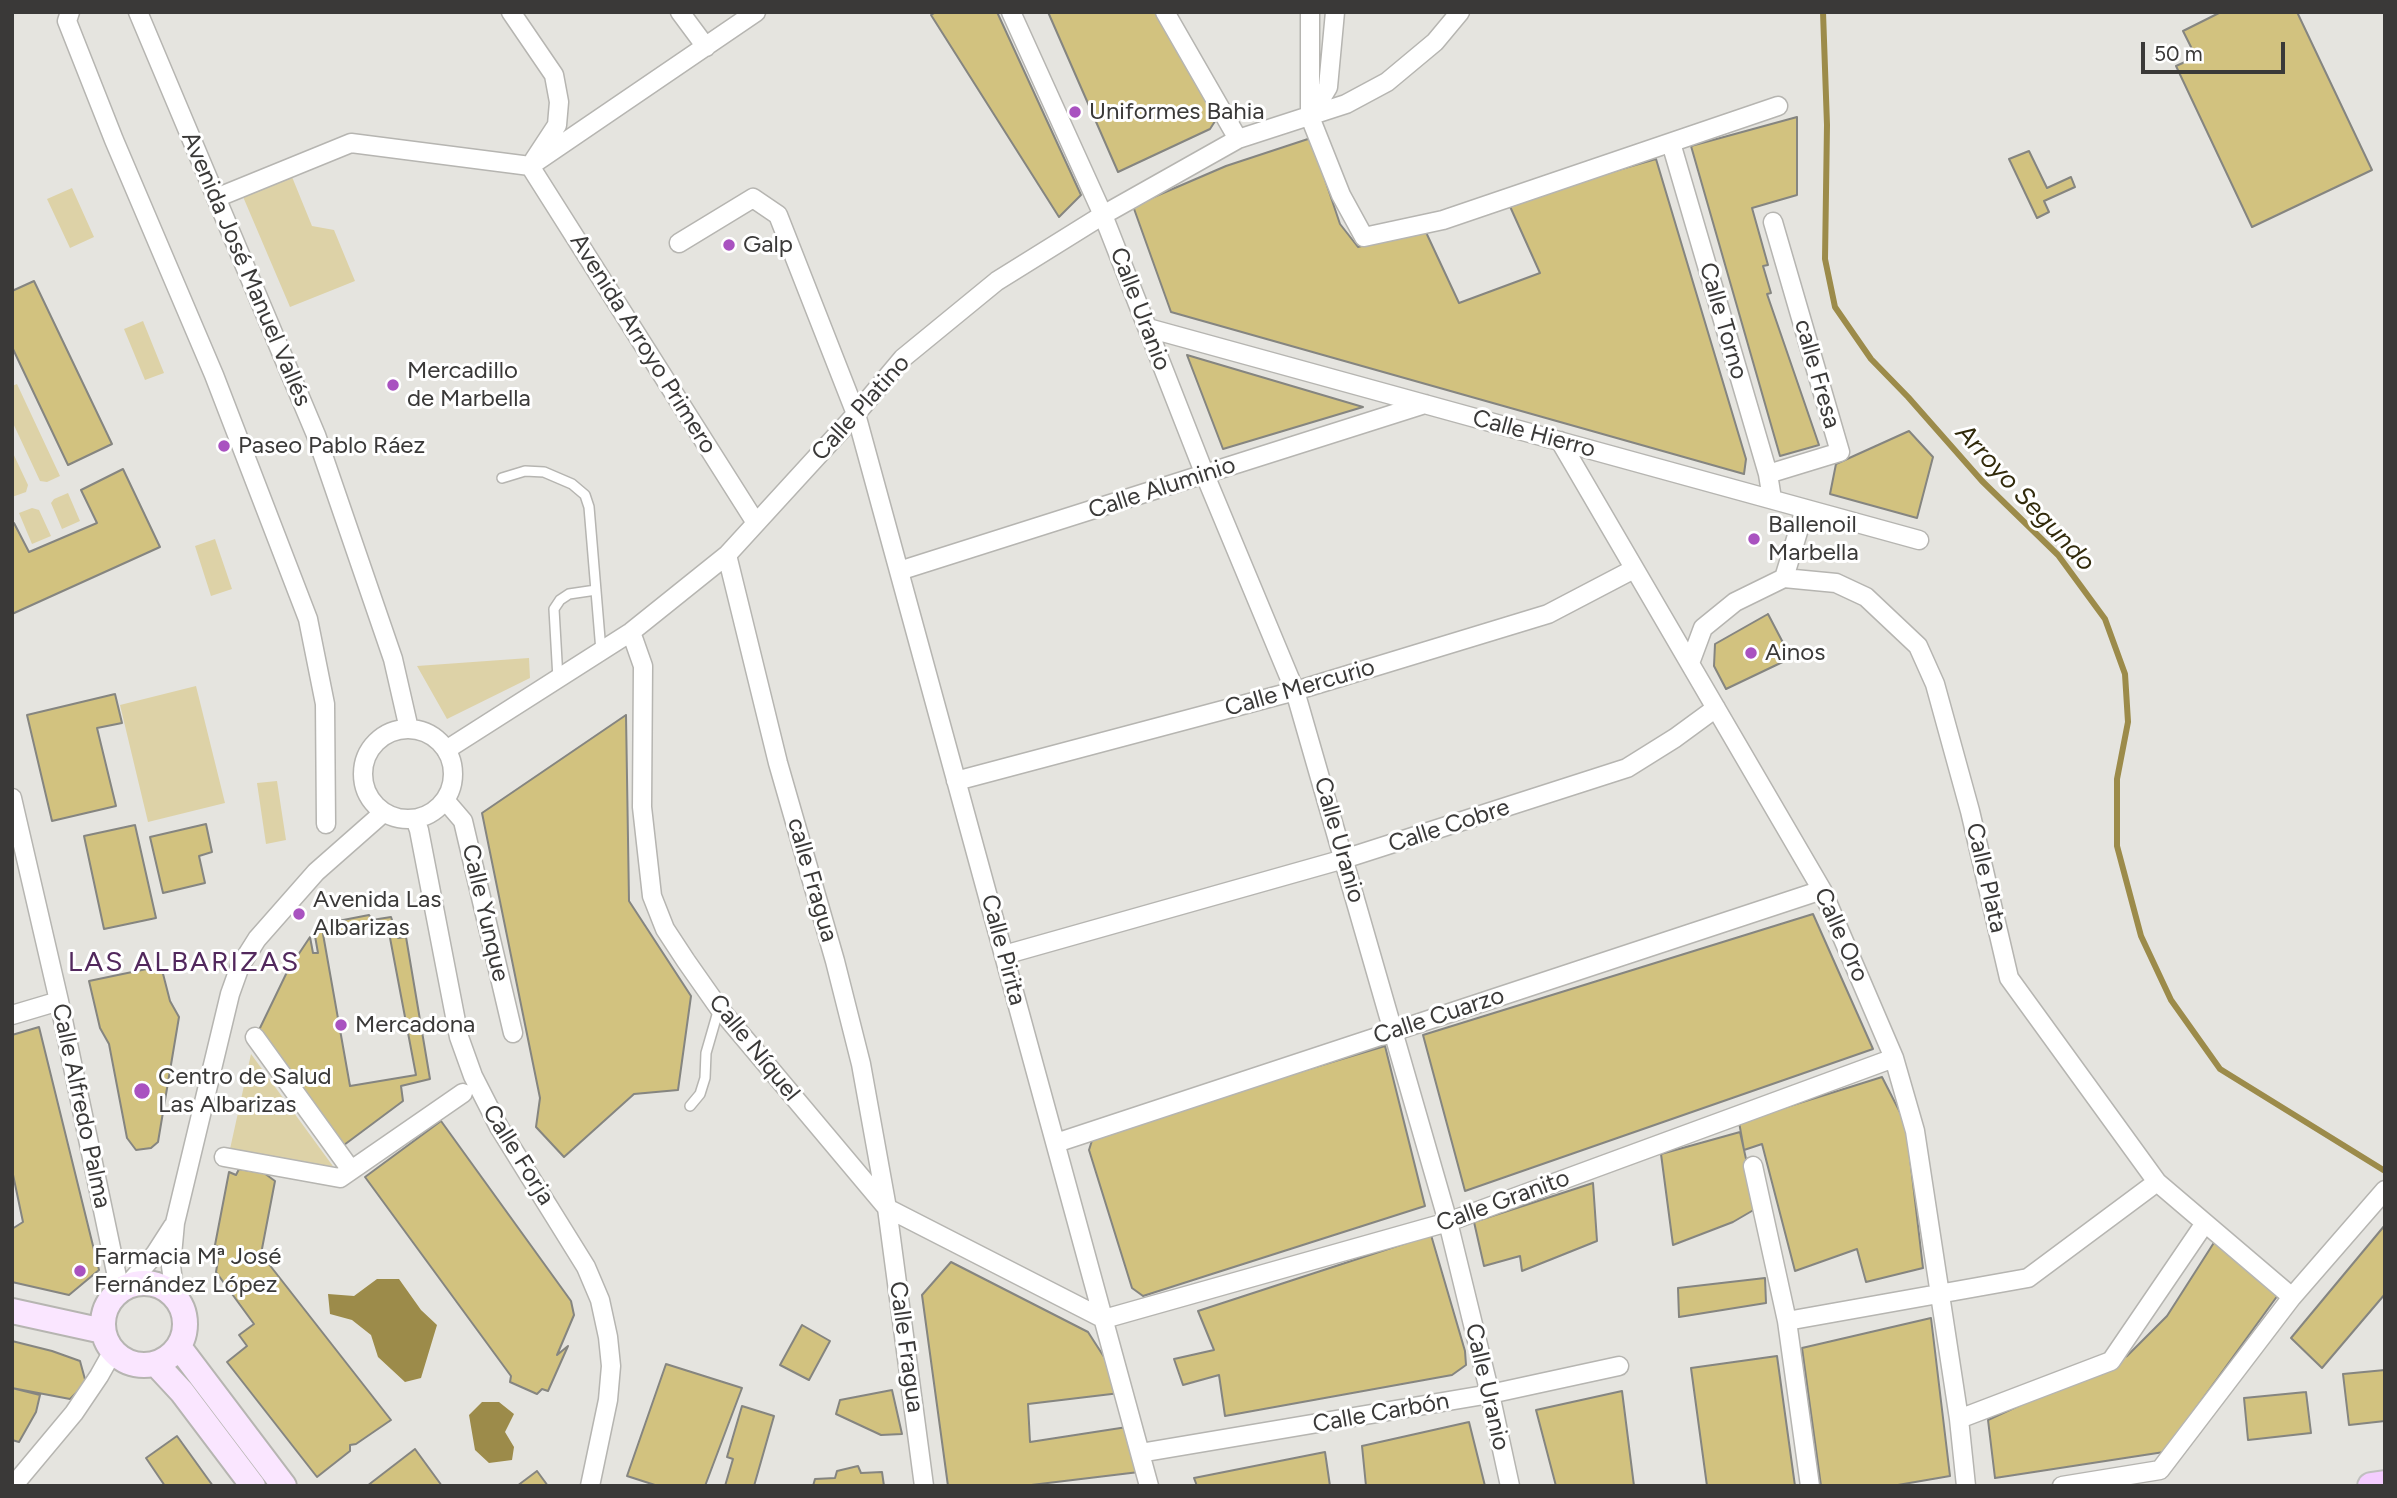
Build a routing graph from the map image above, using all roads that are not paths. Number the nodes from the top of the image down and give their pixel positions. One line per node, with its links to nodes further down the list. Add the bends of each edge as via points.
1 (71, 12): 50 (street, via 67,21 214,375 308,618 325,704)
2 (138, 12): 17 (street, Avenida José Manuel Vallés)
3 (511, 12): 16 (street, via 554,75 559,102 557,125)
4 (680, 12): 11 (street)
5 (756, 12): 11 (street)
6 (1010, 12): 18 (street, Calle Uranio)
7 (1165, 12): 14 (street)
8 (1310, 12): 13 (street)
9 (1335, 12): 13 (street, via 1328,88)
10 (1460, 12): 13 (street, Calle Platino, via 1435,42 1387,82)
11 (706, 47): 16 (street)
12 (1778, 106): 15 (street)
13 (1310, 117): 14 (street, Calle Platino); 15 (street, via 1341,195 1364,237 1443,220)
14 (1238, 139): 18 (street, Calle Platino)
15 (1671, 143): 25 (street, Calle Torno)
16 (530, 166): 17 (street, via 351,143); 30 (street, Avenida Arroyo Primero)
17 (216, 198): 43 (street, Avenida José Manuel Vallés, via 316,435 393,659)
18 (1103, 215): 21 (street, Calle Uranio); 23 (street, Calle Platino, via 997,281 903,358)
19 (1773, 222): 25 (street, calle Fresa, via 1840,452)
20 (679, 243): 23 (street, Calle Pirita, via 753,198 778,215)
21 (1148, 328): 22 (street, Calle Hierro); 26 (street, Calle Uranio)
22 (1425, 404): 24 (street, Calle Hierro); 26 (street, Calle Aluminio)
23 (856, 414): 30 (street, Calle Platino); 34 (street, Calle Pirita)
24 (1560, 441): 28 (street, Calle Hierro); 33 (street, Calle Oro)
25 (1768, 474): 28 (street, Calle Torno)
26 (1205, 475): 34 (street, Calle Aluminio); 41 (street, Calle Uranio)
27 (502, 478): 36 (lane, via 525,471 544,472 585,495 590,506)
28 (1772, 499): 29 (street, Calle Hierro)
29 (1805, 509): 31 (street, Calle Hierro); 35 (street)
30 (757, 523): 32 (street, Calle Platino)
31 (1919, 540)
32 (727, 555): 37 (street, Calle Platino); 69 (street, calle Fragua, via 778,763 861,1064)
33 (1634, 569): 39 (street, Calle Oro); 41 (street, Calle Mercurio, via 1548,614)
34 (899, 571): 45 (street, Calle Pirita)
35 (1784, 578): 39 (street, via 1735,602 1703,628); 67 (street, Calle Plata, via 1836,583 1866,597 1918,646 1935,684 1970,811 2009,978)
36 (596, 590): 38 (lane); 40 (lane, via 569,594 554,609)
37 (631, 632): 38 (street, Calle Platino); 55 (street, Calle Níquel, via 643,666 642,807 652,896 665,929)
38 (601, 651): 40 (street, Calle Platino)
39 (1689, 663): 42 (street, Calle Oro)
40 (558, 679): 44 (street, Calle Platino)
41 (1295, 691): 45 (street, Calle Mercurio); 51 (street, Calle Uranio)
42 (1716, 708): 51 (street, Calle Cobre, via 1627,768); 52 (street, Calle Oro)
43 (409, 729): 44 (street, via 427,733); 48 (street, via 388,733 363,762 366,792)
44 (446, 750): 47 (street, via 453,775)
45 (956, 781): 53 (street, Calle Pirita)
46 (12, 798): 54 (street, Calle Alfredo Palma)
47 (445, 800): 49 (street); 58 (street, Calle Yunque, via 463,821)
48 (383, 813): 49 (street); 71 (street, via 316,872 257,939 240,966)
49 (415, 819): 91 (street, Calle Forja, via 472,1076 579,1255 600,1300 611,1366)
50 (326, 824)
51 (1345, 859): 53 (street, Calle Cobre); 57 (street, Calle Uranio)
52 (1822, 890): 57 (street, Calle Cuarzo); 60 (street, Calle Oro)
53 (1004, 955): 63 (street, Calle Pirita)
54 (59, 1001): 56 (street); 73 (street, Calle Alfredo Palma)
55 (719, 1009): 62 (lane, via 706,1053 705,1078); 69 (street, Calle Níquel)
56 (12, 1015)
57 (1394, 1031): 63 (street, Calle Cuarzo); 70 (street, Calle Uranio)
58 (513, 1033)
59 (255, 1037): 66 (street)
60 (1894, 1058): 70 (street, Calle Granito); 74 (street, Calle Oro, via 1915,1131)
61 (463, 1093): 66 (street)
62 (691, 1106)
63 (1055, 1143): 78 (street, Calle Pirita)
64 (224, 1157): 66 (street, via 340,1178)
65 (1753, 1166): 79 (street)
66 (351, 1170)
67 (2157, 1182): 72 (street, Calle Plata); 74 (street, via 2028,1278)
68 (2384, 1191): 76 (street)
69 (887, 1208): 78 (street, Calle Níquel); 92 (street, Calle Fragua)
70 (1448, 1222): 78 (street, Calle Granito); 84 (street, Calle Uranio)
71 (175, 1223): 73 (street); 75 (street, via 171,1266)
72 (2204, 1223): 76 (street, Calle Plata); 85 (street, via 2110,1361)
73 (123, 1289): 75 (main road, via 152,1284); 80 (main road, via 107,1305 103,1318)
74 (1939, 1292): 79 (street); 85 (street, Calle Oro)
75 (175, 1296): 81 (main road, via 186,1320)
76 (2292, 1297): 97 (street, via 2160,1470)
77 (12, 1311): 80 (main road)
78 (1104, 1319): 86 (street, Calle Pirita)
79 (1787, 1321): 95 (street)
80 (108, 1341): 82 (main road, via 129,1363); 88 (street, via 99,1376)
81 (179, 1347): 82 (main road); 90 (main road)
82 (156, 1364): 89 (main road)
83 (1619, 1366): 84 (street, Calle Carbón)
84 (1490, 1394): 86 (street, Calle Carbón); 94 (street, Calle Uranio)
85 (1959, 1419): 96 (street, Calle Oro)
86 (1140, 1453): 93 (street, Calle Pirita)
87 (2385, 1484): 98 (main road)
88 (13, 1486)
89 (253, 1486)
90 (284, 1486)
91 (590, 1486)
92 (924, 1486)
93 (1149, 1486)
94 (1510, 1486)
95 (1810, 1486)
96 (1966, 1486)
97 (2062, 1486)
98 (2371, 1486)

